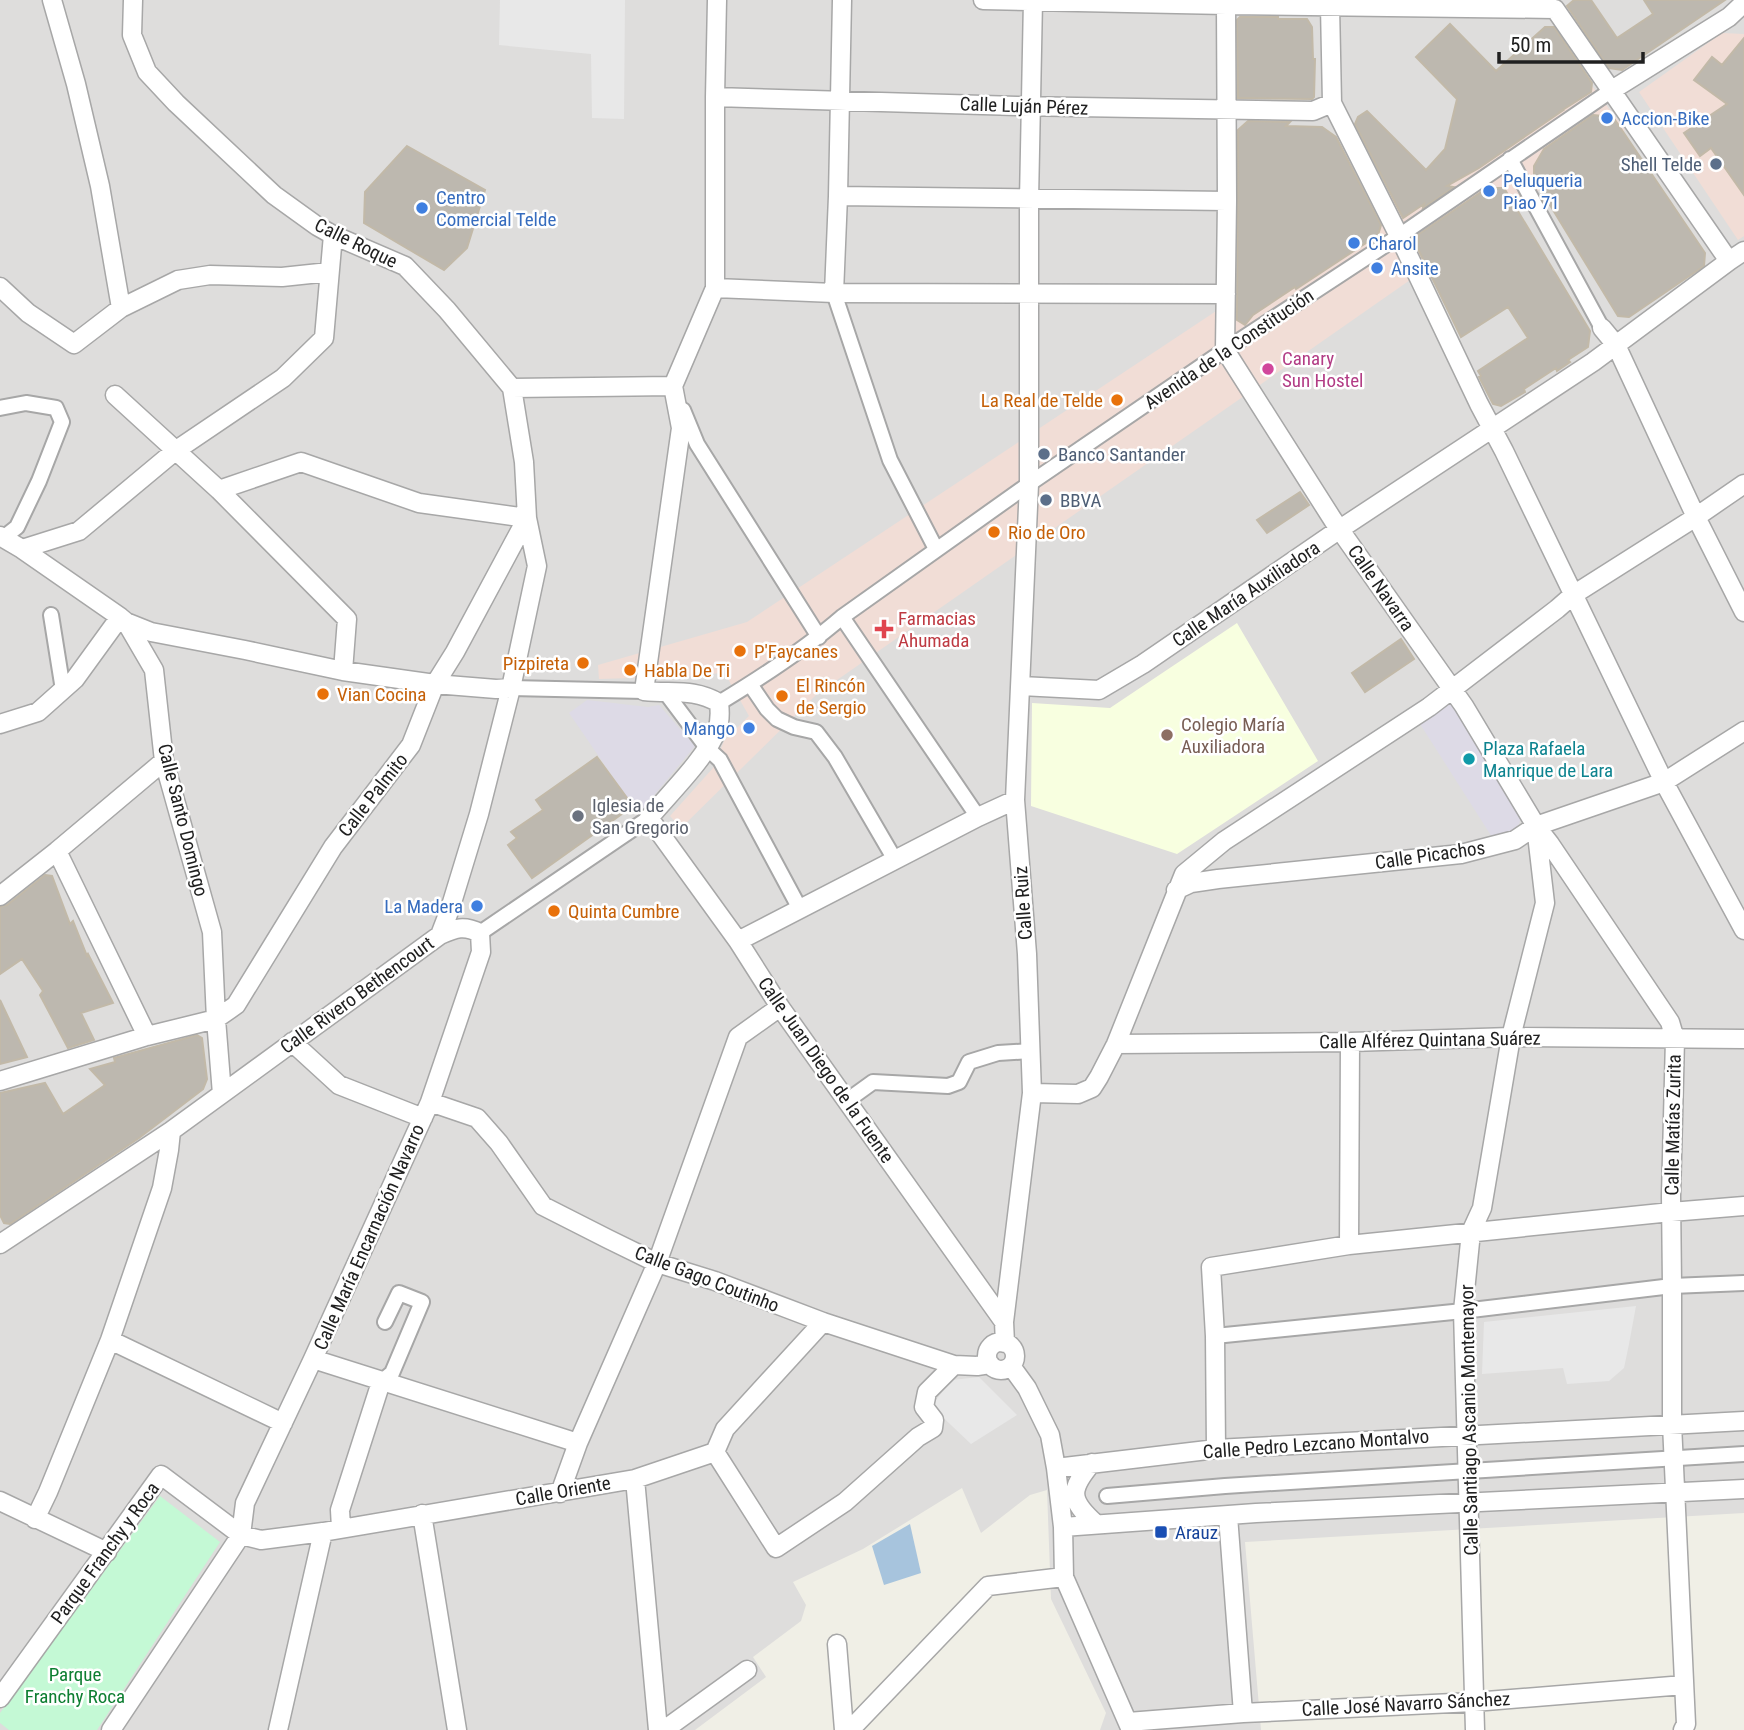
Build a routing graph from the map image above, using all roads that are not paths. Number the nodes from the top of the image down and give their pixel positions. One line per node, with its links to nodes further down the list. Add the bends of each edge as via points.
1 (51, 0): 30 (street, via 100,186)
2 (133, 0): 21 (street, Calle Roque, via 132,35 147,72 274,195)
3 (717, 0): 12 (street)
4 (842, 0): 13 (street)
5 (984, 0): 6 (street)
6 (1033, 0): 9 (street); 15 (street, Calle Ruiz)
7 (1555, 4): 10 (street); 11 (street)
8 (1744, 4): 11 (street, Avenida de la Constitución)
9 (1226, 5): 10 (street); 16 (street)
10 (1330, 6): 14 (street)
11 (1612, 90): 17 (street, Avenida de la Constitución); 23 (street)
12 (715, 97): 13 (street, Calle Luján Pérez); 25 (street)
13 (839, 100): 15 (street, Calle Luján Pérez); 18 (street)
14 (1332, 103): 16 (street, Calle Luján Pérez, via 1313,111); 22 (street)
15 (1030, 107): 16 (street, Calle Luján Pérez); 19 (street, Calle Ruiz)
16 (1227, 110): 20 (street)
17 (1510, 159): 22 (street, Avenida de la Constitución); 31 (street)
18 (838, 196): 19 (street); 27 (street)
19 (1028, 200): 20 (street); 28 (street, Calle Ruiz)
20 (1227, 201): 29 (street)
21 (333, 235): 24 (street); 35 (street, Calle Roque, via 405,266)
22 (1399, 236): 33 (street, Avenida de la Constitución); 38 (street)
23 (1736, 256): 32 (street, Calle María Auxiliadora)
24 (329, 272): 30 (street, via 178,280); 39 (street, via 324,338 284,378)
25 (715, 288): 27 (street); 34 (street)
26 (2, 293): 30 (street, via 74,344)
27 (834, 293): 28 (street); 48 (street, via 890,460)
28 (1028, 293): 29 (street); 40 (street, Calle Ruiz)
29 (1226, 294): 33 (street)
30 (121, 308)
31 (1602, 328): 32 (street)
32 (1616, 345): 38 (street, Calle María Auxiliadora); 43 (street)
33 (1225, 350): 40 (street, Avenida de la Constitución); 45 (street, Calle Navarra)
34 (673, 386): 35 (street); 54 (street, via 697,444); 62 (street, via 681,428)
35 (512, 388): 44 (street)
36 (115, 395): 39 (street)
37 (0, 408): 46 (street, via 26,403 56,408 62,422 17,527)
38 (1492, 430): 45 (street, Calle María Auxiliadora); 49 (street)
39 (175, 451): 42 (street); 47 (street, via 79,531)
40 (1029, 484): 48 (street, Avenida de la Constitución); 58 (street, Calle Ruiz)
41 (1744, 484): 43 (street)
42 (219, 490): 44 (street, via 301,462 419,503); 55 (street, via 347,619)
43 (1696, 517): 49 (street); 50 (street)
44 (527, 518): 56 (street, Calle Palmito); 59 (street, via 537,566)
45 (1340, 529): 58 (street, Calle María Auxiliadora, via 1098,690); 60 (street, Calle Navarra)
46 (1, 540): 47 (street, Calle Santo Domingo)
47 (22, 549): 53 (street, Calle Santo Domingo)
48 (936, 550): 52 (street, Avenida de la Constitución)
49 (1573, 595): 60 (street); 69 (street)
50 (1744, 612)
51 (51, 615): 61 (street)
52 (842, 617): 54 (street, Avenida de la Constitución); 71 (street)
53 (123, 620): 55 (street, via 151,632); 61 (street); 68 (street, Calle Santo Domingo, via 155,670)
54 (819, 637): 57 (street, Avenida de la Constitución)
55 (343, 671): 56 (street)
56 (435, 684): 59 (street); 86 (street, Calle Palmito, via 411,745 332,847 236,1005)
57 (750, 684): 64 (street, Avenida de la Constitución); 76 (street, via 777,719 816,732 835,757)
58 (1021, 686): 70 (street, Calle Ruiz)
59 (511, 688): 62 (street); 83 (street, via 479,814)
60 (1452, 689): 73 (street, Calle Navarra); 75 (street)
61 (62, 690): 65 (street, via 38,712)
62 (644, 691): 63 (street)
63 (666, 693): 64 (street, via 706,695); 67 (street)
64 (720, 706): 67 (street, via 718,727)
65 (0, 724)
66 (1744, 731): 69 (street, Calle Picachos)
67 (708, 748): 72 (street); 80 (street, via 720,760)
68 (164, 761): 74 (street); 86 (street, Calle Santo Domingo, via 212,932)
69 (1664, 782): 73 (street, Calle Picachos); 81 (street)
70 (1015, 800): 71 (street); 94 (street, Calle Ruiz)
71 (978, 817): 76 (street)
72 (649, 818): 82 (street); 84 (street, Calle Juan Diego de la Fuente)
73 (1536, 826): 77 (street, Calle Picachos, via 1515,840 1461,854); 88 (street, Calle Santiago Ascanio Montemayor, via 1545,903); 89 (street, Calle Matías Zurita, via 1670,1023)
74 (57, 851): 79 (street); 87 (street)
75 (1208, 855): 77 (street); 78 (street, via 1184,874)
76 (893, 861): 80 (street)
77 (1218, 879): 78 (street, Calle Picachos)
78 (1176, 890): 93 (street)
79 (0, 896)
80 (800, 909): 84 (street)
81 (1744, 930)
82 (480, 933): 83 (street, Calle Rivero Bethencourt, via 454,928); 99 (street, Calle María Encarnación Navarro, via 481,951)
83 (440, 935): 91 (street, Calle Rivero Bethencourt)
84 (738, 941): 85 (street, Calle Juan Diego de la Fuente)
85 (780, 1007): 98 (street, Calle Juan Diego de la Fuente); 106 (street, via 738,1037)
86 (216, 1019): 87 (street); 97 (street, Calle Santo Domingo)
87 (146, 1036): 95 (street)
88 (1511, 1037): 89 (street, Calle Alférez Quintana Suárez); 92 (street, Calle Alférez Quintana Suárez); 103 (street, Calle Santiago Ascanio Montemayor, via 1482,1208)
89 (1675, 1039): 90 (street, Calle Alférez Quintana Suárez); 102 (street, Calle Matías Zurita)
90 (1744, 1039)
91 (292, 1042): 97 (street, Calle Rivero Bethencourt); 99 (street, Calle Gago Coutinho, via 339,1085)
92 (1350, 1042): 93 (street, Calle Alférez Quintana Suárez); 105 (street)
93 (1116, 1044): 96 (street, via 1092,1088 1077,1094)
94 (1031, 1051): 96 (street, Calle Ruiz); 98 (street, via 998,1053 969,1062 959,1082 948,1086 873,1082)
95 (0, 1081)
96 (1032, 1093): 112 (street, Calle Ruiz)
97 (222, 1094): 100 (street, Calle Rivero Bethencourt)
98 (848, 1100): 112 (street, Calle Juan Diego de la Fuente)
99 (427, 1110): 106 (street, Calle Gago Coutinho, via 477,1118 543,1206); 116 (street, Calle María Encarnación Navarro)
100 (171, 1131): 104 (street, Calle Rivero Bethencourt); 114 (street, via 162,1188)
101 (1744, 1206): 102 (street)
102 (1671, 1212): 103 (street); 108 (street, Calle Matías Zurita)
103 (1471, 1232): 105 (street); 109 (street, Calle Santiago Ascanio Montemayor)
104 (1, 1241)
105 (1349, 1245): 113 (street, via 1211,1267)
106 (657, 1263): 111 (street, Calle Gago Coutinho); 125 (street)
107 (1744, 1283): 108 (street)
108 (1672, 1286): 109 (street); 123 (street, Calle Matías Zurita)
109 (1463, 1311): 113 (street); 124 (street, Calle Santiago Ascanio Montemayor)
110 (385, 1322): 120 (street, via 398,1293 422,1302 392,1373)
111 (823, 1322): 118 (street, Calle Gago Coutinho); 127 (street, via 725,1430)
112 (1004, 1322): 115 (street)
113 (1215, 1336): 126 (street)
114 (110, 1340): 122 (street); 142 (street)
115 (1005, 1343): 117 (street, via 995,1343 989,1350); 119 (street, via 1015,1355)
116 (313, 1359): 120 (street); 122 (street, Calle María Encarnación Navarro)
117 (990, 1364): 118 (street, Calle Gago Coutinho); 119 (street, via 1002,1370)
118 (954, 1365): 127 (street, via 927,1392 924,1406 934,1419 933,1428 845,1502 776,1548)
119 (1011, 1366): 131 (street, via 1044,1421)
120 (381, 1382): 125 (street); 145 (street, via 340,1510)
121 (1744, 1421): 123 (street, Calle Pedro Lezcano Montalvo)
122 (283, 1423): 147 (street, Calle María Encarnación Navarro, via 245,1503)
123 (1672, 1424): 124 (street, Calle Pedro Lezcano Montalvo); 129 (street, Calle Matías Zurita)
124 (1466, 1435): 126 (street, Calle Pedro Lezcano Montalvo); 132 (street, Calle Santiago Ascanio Montemayor)
125 (578, 1443): 135 (street)
126 (1216, 1449): 130 (street, Calle Pedro Lezcano Montalvo)
127 (715, 1452): 133 (street, Calle Oriente)
128 (1744, 1454): 129 (street)
129 (1674, 1458): 132 (street); 136 (street, Calle Matías Zurita)
130 (1092, 1463): 131 (street, Calle Pedro Lezcano Montalvo); 143 (street, via 1075,1491 1076,1502)
131 (1056, 1468): 144 (street)
132 (1467, 1472): 137 (street); 139 (street, Calle Santiago Ascanio Montemayor)
133 (635, 1479): 135 (street, Calle Oriente); 161 (street)
134 (1744, 1489): 136 (street)
135 (559, 1493): 140 (street, Calle Oriente)
136 (1676, 1493): 139 (street); 152 (street, Calle Matías Zurita)
137 (1107, 1496)
138 (0, 1502): 142 (street)
139 (1469, 1503): 141 (street); 154 (street, Calle Santiago Ascanio Montemayor)
140 (422, 1514): 145 (street, Calle Oriente); 160 (street)
141 (1228, 1516): 143 (street); 155 (street)
142 (35, 1519): 148 (street)
143 (1096, 1524): 144 (street)
144 (1063, 1527): 149 (street)
145 (341, 1528): 146 (street, Calle Oriente)
146 (323, 1532): 147 (street, Calle Oriente, via 261,1541); 159 (street)
147 (241, 1535): 148 (street, Parque Franchy y Roca, via 161,1475); 158 (street)
148 (107, 1552): 153 (street, Parque Franchy y Roca)
149 (1064, 1577): 156 (street); 157 (street, via 988,1586)
150 (837, 1644): 157 (street)
151 (747, 1670): 162 (street)
152 (1684, 1685): 154 (street, Calle José Navarro Sánchez); 164 (street, Calle Matías Zurita)
153 (0, 1698)
154 (1474, 1702): 155 (street, Calle José Navarro Sánchez); 163 (street, Calle Santiago Ascanio Montemayor)
155 (1242, 1713): 156 (street, Calle José Navarro Sánchez)
156 (1130, 1726)
157 (851, 1729)
158 (110, 1730)
159 (278, 1730)
160 (457, 1730)
161 (657, 1730)
162 (664, 1730)
163 (1475, 1730)
164 (1683, 1730)

